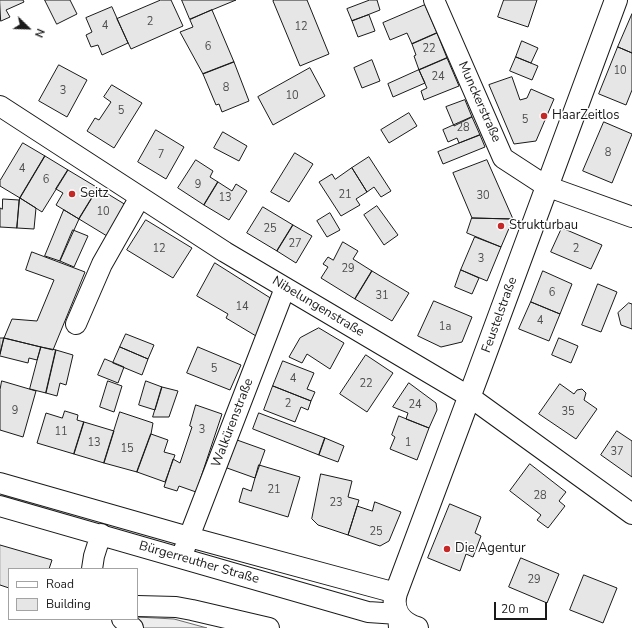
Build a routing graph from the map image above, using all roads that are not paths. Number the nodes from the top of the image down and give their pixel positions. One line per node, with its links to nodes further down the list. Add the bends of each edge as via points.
1 (434, 0): 4 (street, Munckerstraße, via 503,158)
2 (616, 0): 4 (main road, Feustelstraße)
3 (0, 106): 5 (street, Nibelungenstraße)
4 (546, 186): 6 (street, Munckerstraße); 9 (main road, Feustelstraße)
5 (140, 197): 7 (street, Nibelungenstraße); 8 (street, via 102,264)
6 (632, 217)
7 (285, 288): 9 (street, Nibelungenstraße); 14 (street, Walkürenstraße)
8 (76, 324)
9 (470, 398): 12 (street, Nibelungenstraße); 17 (main road, Feustelstraße)
10 (0, 483): 14 (street, Bürgerreuther Straße)
11 (0, 506): 13 (street, Bürgerreuther Straße)
12 (632, 514)
13 (101, 534): 15 (street, Bürgerreuther Straße); 16 (street)
14 (189, 537): 15 (street, Walkürenstraße); 17 (street, Bürgerreuther Straße)
15 (181, 558): 20 (street, Bürgerreuther Straße)
16 (92, 568)
17 (396, 593): 20 (main road, Feustelstraße, via 393,601)
18 (138, 606): 22 (street, via 187,609)
19 (123, 620): 21 (street)
20 (406, 624)
21 (133, 628)
22 (269, 628)

